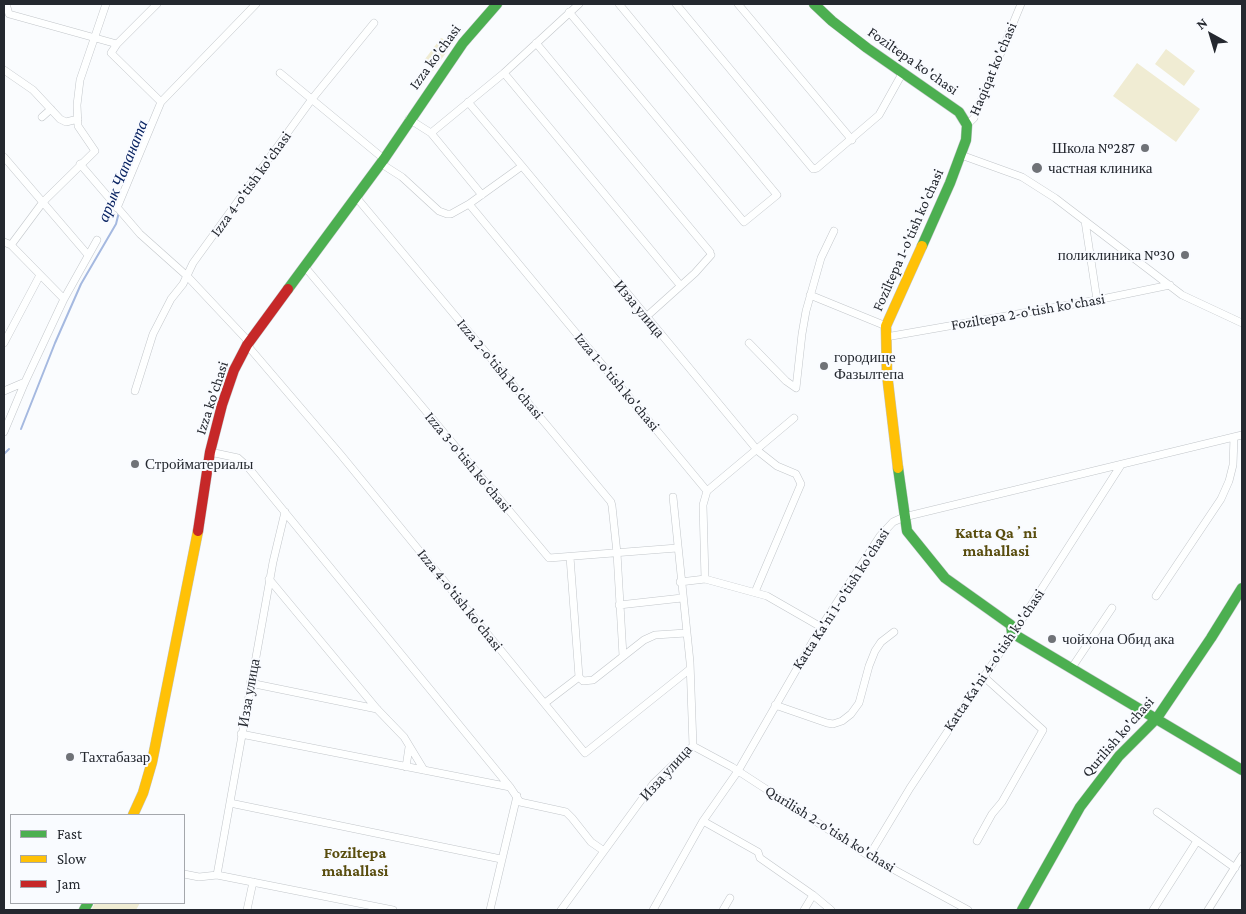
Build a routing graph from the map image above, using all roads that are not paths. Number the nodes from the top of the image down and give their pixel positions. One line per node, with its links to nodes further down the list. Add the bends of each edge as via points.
1 (6, 4): 14 (street, via 9,14)
2 (106, 4): 14 (street)
3 (157, 4): 16 (street)
4 (256, 4): 22 (street)
5 (497, 4): 27 (street, Izza ko'chasi, via 463,42)
6 (579, 4): 12 (street)
7 (620, 4): 12 (street, via 777,195 744,222)
8 (676, 4): 30 (street, via 813,169)
9 (738, 4): 30 (street)
10 (814, 4): 18 (street, Foziltepa ko'chasi)
11 (1021, 4): 28 (street, Haqiqat ko'chasi, via 974,118)
12 (569, 12): 15 (street)
13 (374, 23): 21 (street, Izza 4-o'tish ko'chasi)
14 (95, 38): 16 (street); 26 (street, via 80,80)
15 (536, 43): 20 (street); 49 (street, via 710,254)
16 (117, 44): 22 (street, via 112,51 113,56)
17 (4, 70): 24 (street, via 33,90)
18 (902, 72): 28 (street, Foziltepa ko'chasi, via 959,112); 30 (street, via 882,112)
19 (280, 73): 21 (street)
20 (504, 73): 23 (street); 49 (street)
21 (312, 100): 33 (street); 48 (street, Izza 4-o'tish ko'chasi, via 193,263)
22 (161, 102): 40 (street)
23 (468, 102): 29 (street); 35 (street, Изза улица)
24 (51, 109): 25 (street); 26 (street, via 66,122)
25 (42, 117)
26 (78, 119): 34 (street, via 78,126 95,151)
27 (409, 119): 29 (street); 33 (street, Izza ko'chasi)
28 (968, 125): 31 (street)
29 (431, 133): 36 (street)
30 (852, 140)
31 (961, 155): 41 (street, via 1022,177); 56 (street, Foziltepa 1-o'tish ko'chasi)
32 (4, 157): 38 (street)
33 (382, 161): 37 (street, Izza ko'chasi); 39 (street, via 443,214 451,214)
34 (80, 164): 38 (street); 40 (street)
35 (522, 166): 36 (street); 54 (street, Изза улица)
36 (482, 195): 39 (street)
37 (356, 197): 46 (street, Izza ko'chasi); 76 (street, Izza 2-o'tish ko'chasi, via 610,502)
38 (43, 202): 44 (street); 45 (street)
39 (469, 204): 71 (street, Izza 1-o'tish ko'chasi)
40 (117, 209): 48 (street)
41 (1085, 221): 50 (street); 53 (street)
42 (834, 231): 51 (street, via 820,258)
43 (96, 240): 45 (street)
44 (7, 243): 47 (street)
45 (88, 255): 52 (street)
46 (305, 267): 60 (street, Izza ko'chasi); 77 (street, Izza 3-o'tish ko'chasi, via 549,558)
47 (40, 275): 52 (street); 58 (street)
48 (187, 276): 60 (street, Izza 4-o'tish ko'chasi); 63 (street, via 170,299 153,334)
49 (680, 285): 54 (street)
50 (1170, 285): 53 (street, Foziltepa 2-o'tish ko'chasi); 55 (street, via 1192,300)
51 (810, 295): 56 (street); 59 (street, via 796,388)
52 (64, 299): 61 (street)
53 (1097, 300): 57 (street, Foziltepa 2-o'tish ko'chasi)
54 (646, 317): 68 (street, Изза улица)
55 (1242, 323)
56 (886, 326): 57 (street, Foziltepa 1-o'tish ko'chasi)
57 (886, 337): 74 (street, Foziltepa 1-o'tish ko'chasi)
58 (4, 343)
59 (749, 343)
60 (248, 344): 69 (street, Izza ko'chasi, via 226,392); 97 (street, Izza 4-o'tish ko'chasi)
61 (25, 382): 62 (street); 65 (street)
62 (4, 391)
63 (135, 391)
64 (794, 418): 68 (street)
65 (4, 432)
66 (1242, 435): 67 (street, Katta Ka'ni 1-o'tish ko'chasi)
67 (1234, 437): 70 (street, Katta Ka'ni 1-o'tish ko'chasi); 83 (street, via 1233,465 1221,499)
68 (758, 450): 71 (street); 82 (street, Изза улица, via 778,466 796,474 801,484)
69 (210, 452): 73 (street, via 238,458); 112 (street, Izza ko'chasi, via 193,558 158,733 148,778)
70 (1121, 465): 74 (street, Katta Ka'ni 1-o'tish ko'chasi); 90 (street, Katta Ka'ni 4-o'tish ko'chasi)
71 (707, 491): 79 (street, via 703,505)
72 (673, 497): 75 (street, Изза улица)
73 (285, 512): 78 (street, Изза улица); 108 (street)
74 (904, 517): 87 (street, Katta Ka'ni 1-o'tish ko'chasi, via 893,522 880,536); 90 (street, Foziltepa 1-o'tish ko'chasi, via 912,540 945,578 1010,625)
75 (677, 548): 76 (street, Izza 3-o'tish ko'chasi); 80 (street, Изза улица)
76 (617, 553): 77 (street, Izza 3-o'tish ko'chasi); 85 (street, Izza 2-o'tish ko'chasi)
77 (570, 556): 95 (street)
78 (269, 579): 96 (street, Изза улица); 99 (street)
79 (705, 579): 80 (street); 82 (street)
80 (680, 582): 84 (street, Изза улица)
81 (1242, 588): 100 (street, Qurilish ko'chasi)
82 (755, 592): 87 (street)
83 (1156, 596)
84 (682, 598): 85 (street); 89 (street, Изза улица)
85 (619, 604): 91 (street, Izza 2-o'tish ko'chasi)
86 (1112, 608): 93 (street)
87 (821, 628): 98 (street, Katta Ka'ni 1-o'tish ko'chasi)
88 (894, 632): 98 (street, via 875,651 859,702 842,721 826,723)
89 (686, 633): 91 (street, via 655,635); 92 (street, Изза улица)
90 (1012, 633): 93 (street, Foziltepa 1-o'tish ko'chasi); 94 (street, Katta Ka'ni 4-o'tish ko'chasi)
91 (623, 656): 95 (street, via 593,680 583,681)
92 (690, 669): 97 (street, Izza 4-o'tish ko'chasi, via 585,752); 102 (street, Изза улица)
93 (1071, 669): 100 (street, Foziltepa 1-o'tish ko'chasi)
94 (983, 676): 115 (street, via 1043,730); 117 (street, Katta Ka'ni 4-o'tish ko'chasi)
95 (579, 677): 97 (street)
96 (250, 683): 99 (street); 101 (street, Изза улица)
97 (545, 703)
98 (775, 705): 107 (street, Katta Ka'ni 1-o'tish ko'chasi)
99 (377, 708): 103 (street)
100 (1157, 718): 106 (street, Foziltepa 1-o'tish ko'chasi); 135 (street, Qurilish ko'chasi, via 1119,756 1080,807)
101 (241, 734): 104 (street); 110 (street, Изза улица)
102 (693, 746): 107 (street, Qurilish 2-o'tish ko'chasi); 116 (street, Изза улица, via 654,784)
103 (410, 747): 104 (street); 105 (street)
104 (406, 767): 105 (street)
105 (424, 770): 108 (street)
106 (1242, 770)
107 (738, 772): 113 (street, Katta Ka'ni 1-o'tish ko'chasi); 117 (street, Qurilish 2-o'tish ko'chasi)
108 (510, 787): 109 (street)
109 (516, 796): 116 (street, via 520,802 566,812 591,842); 119 (street)
110 (230, 803): 119 (street); 122 (street, Изза улица)
111 (1157, 812): 114 (street)
112 (133, 814)
113 (703, 821): 124 (street, via 758,852 760,858); 130 (street, Katta Ka'ni 1-o'tish ko'chasi)
114 (1197, 841): 120 (street); 136 (street)
115 (977, 842)
116 (604, 851): 129 (street, Изза улица)
117 (869, 856): 134 (street, Qurilish 2-o'tish ko'chasi)
118 (1242, 856): 120 (street)
119 (501, 859): 128 (street)
120 (1235, 868): 137 (street)
121 (185, 874): 122 (street)
122 (217, 875): 123 (street)
123 (253, 882): 126 (street); 127 (street)
124 (813, 895): 132 (street); 133 (street)
125 (730, 898): 131 (street)
126 (247, 910)
127 (393, 910)
128 (490, 910)
129 (561, 910)
130 (654, 910)
131 (723, 910)
132 (804, 910)
133 (831, 910)
134 (968, 910)
135 (1022, 910)
136 (1153, 910)
137 (1208, 910)

